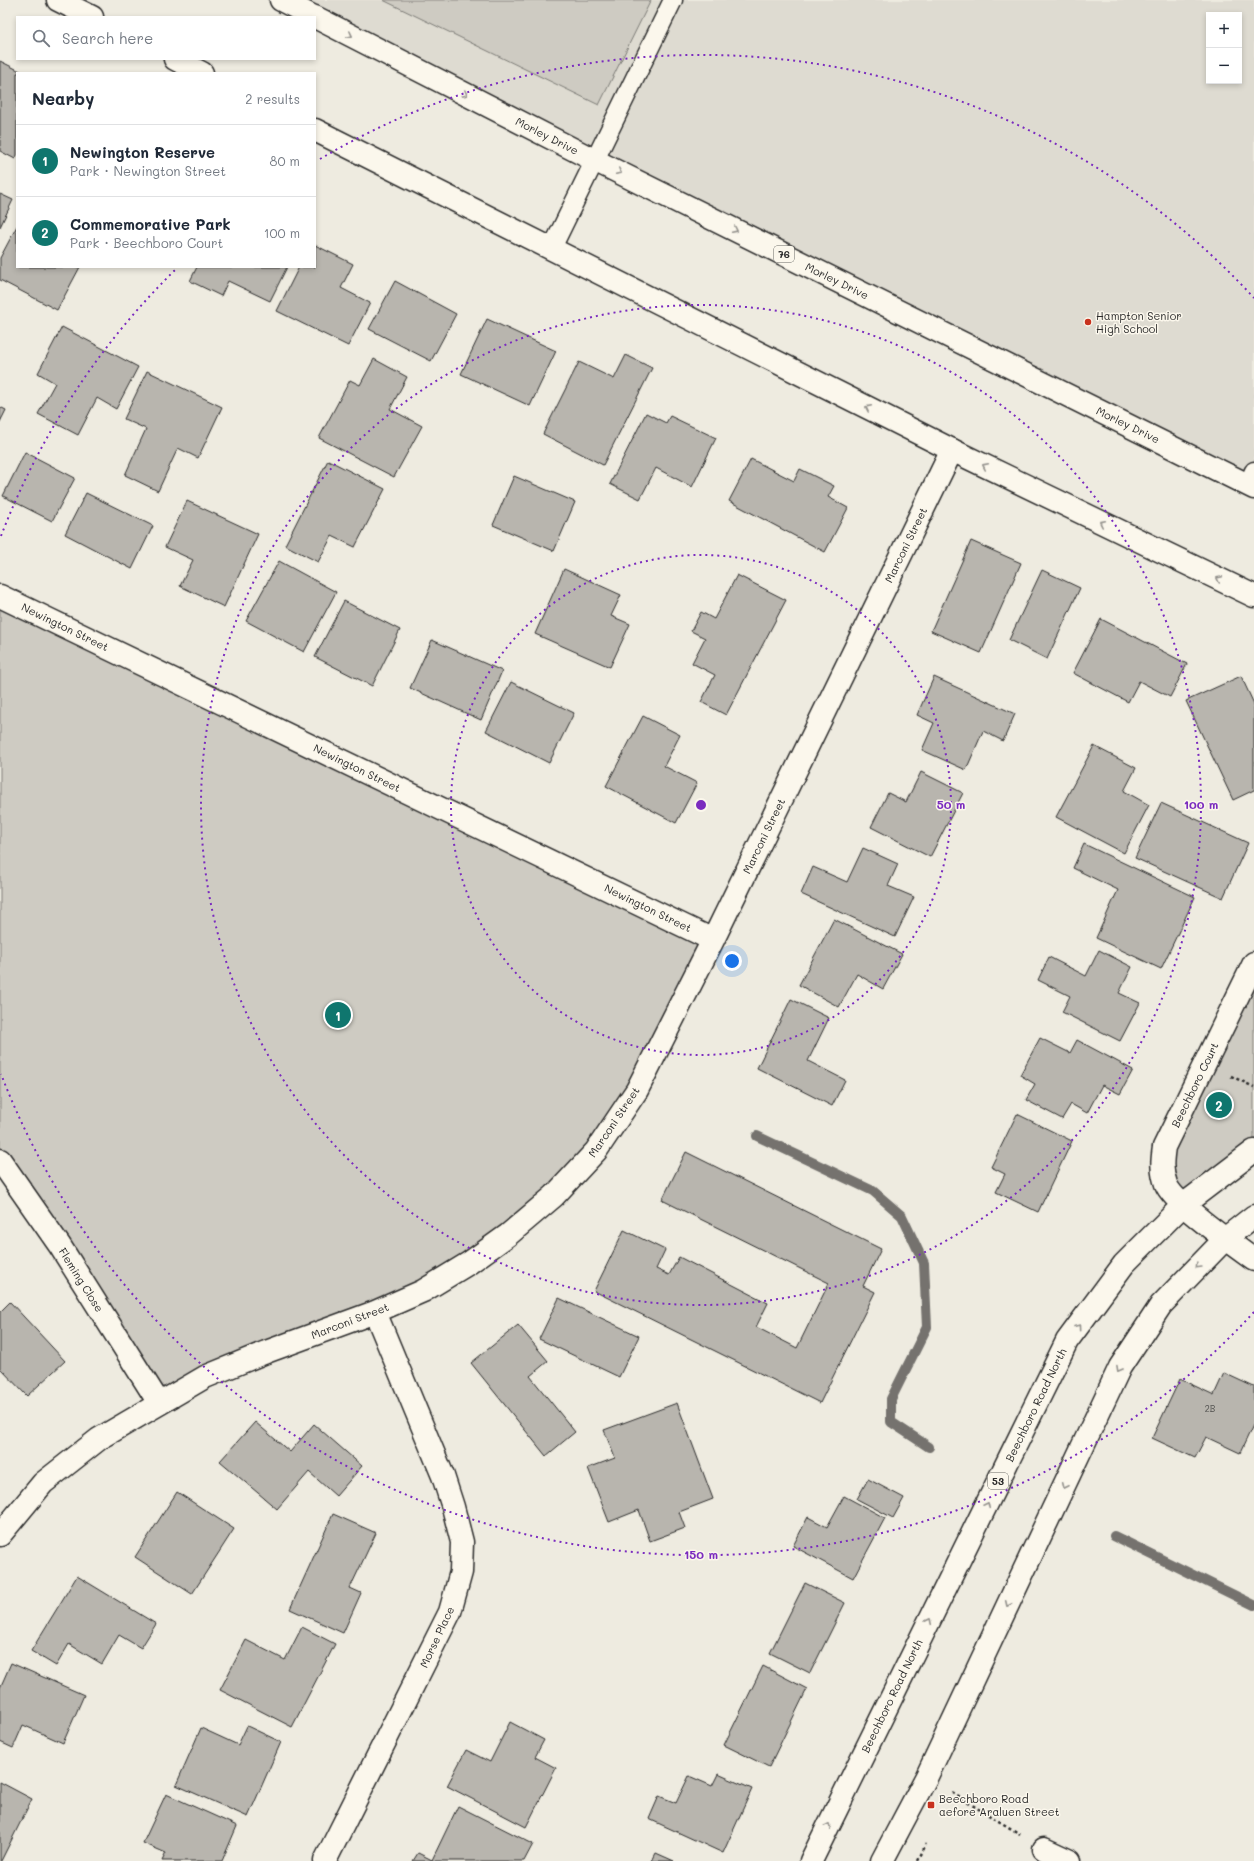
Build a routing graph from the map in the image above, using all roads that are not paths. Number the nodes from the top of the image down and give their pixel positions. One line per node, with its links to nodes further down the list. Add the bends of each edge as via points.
1 (58, 0): 4 (main road)
2 (281, 0): 5 (main road, Morley Drive / 76)
3 (673, 0): 10 (lane)
4 (90, 16)
5 (313, 16)
6 (316, 18): 10 (main road, Morley Drive / 76, one-way to 10)
7 (176, 60): 8 (main road)
8 (200, 72)
9 (316, 131): 11 (main road)
10 (594, 160): 11 (lane); 13 (main road, Morley Drive / 76, one-way to 13)
11 (551, 250): 12 (main road, one-way to 11)
12 (952, 450): 15 (main road, one-way to 12); 16 (main road, Marconi Street)
13 (1252, 481)
14 (0, 596): 16 (main road, Newington Street)
15 (1254, 596)
16 (713, 940): 24 (main road, Marconi Street, via 637,1090 596,1152 554,1196 508,1235 423,1291)
17 (1254, 963): 20 (main road, Beechboro Court, via 1164,1147 1161,1166 1166,1185)
18 (1254, 1151): 20 (main road, Beechboro Road North / 53)
19 (0, 1160): 25 (main road, Fleming Close, via 60,1246)
20 (1183, 1205): 22 (main road, Beechboro Court); 29 (main road, Beechboro Road North / 53, one-way to 20, via 1067,1341 1124,1264)
21 (1254, 1216): 22 (main road)
22 (1226, 1238): 23 (main road, Beechboro Court); 30 (main road, one-way to 30, via 1161,1305 1120,1367 927,1776)
23 (1254, 1260)
24 (375, 1312): 25 (main road, Marconi Street, via 205,1377); 28 (main road, Morse Place, via 443,1476 462,1542 461,1572 450,1612)
25 (159, 1403): 26 (main road, Marconi Street, via 99,1439 43,1483)
26 (0, 1535)
27 (1044, 1849): 31 (main road)
28 (325, 1861)
29 (811, 1861)
30 (882, 1861)
31 (1070, 1861)

